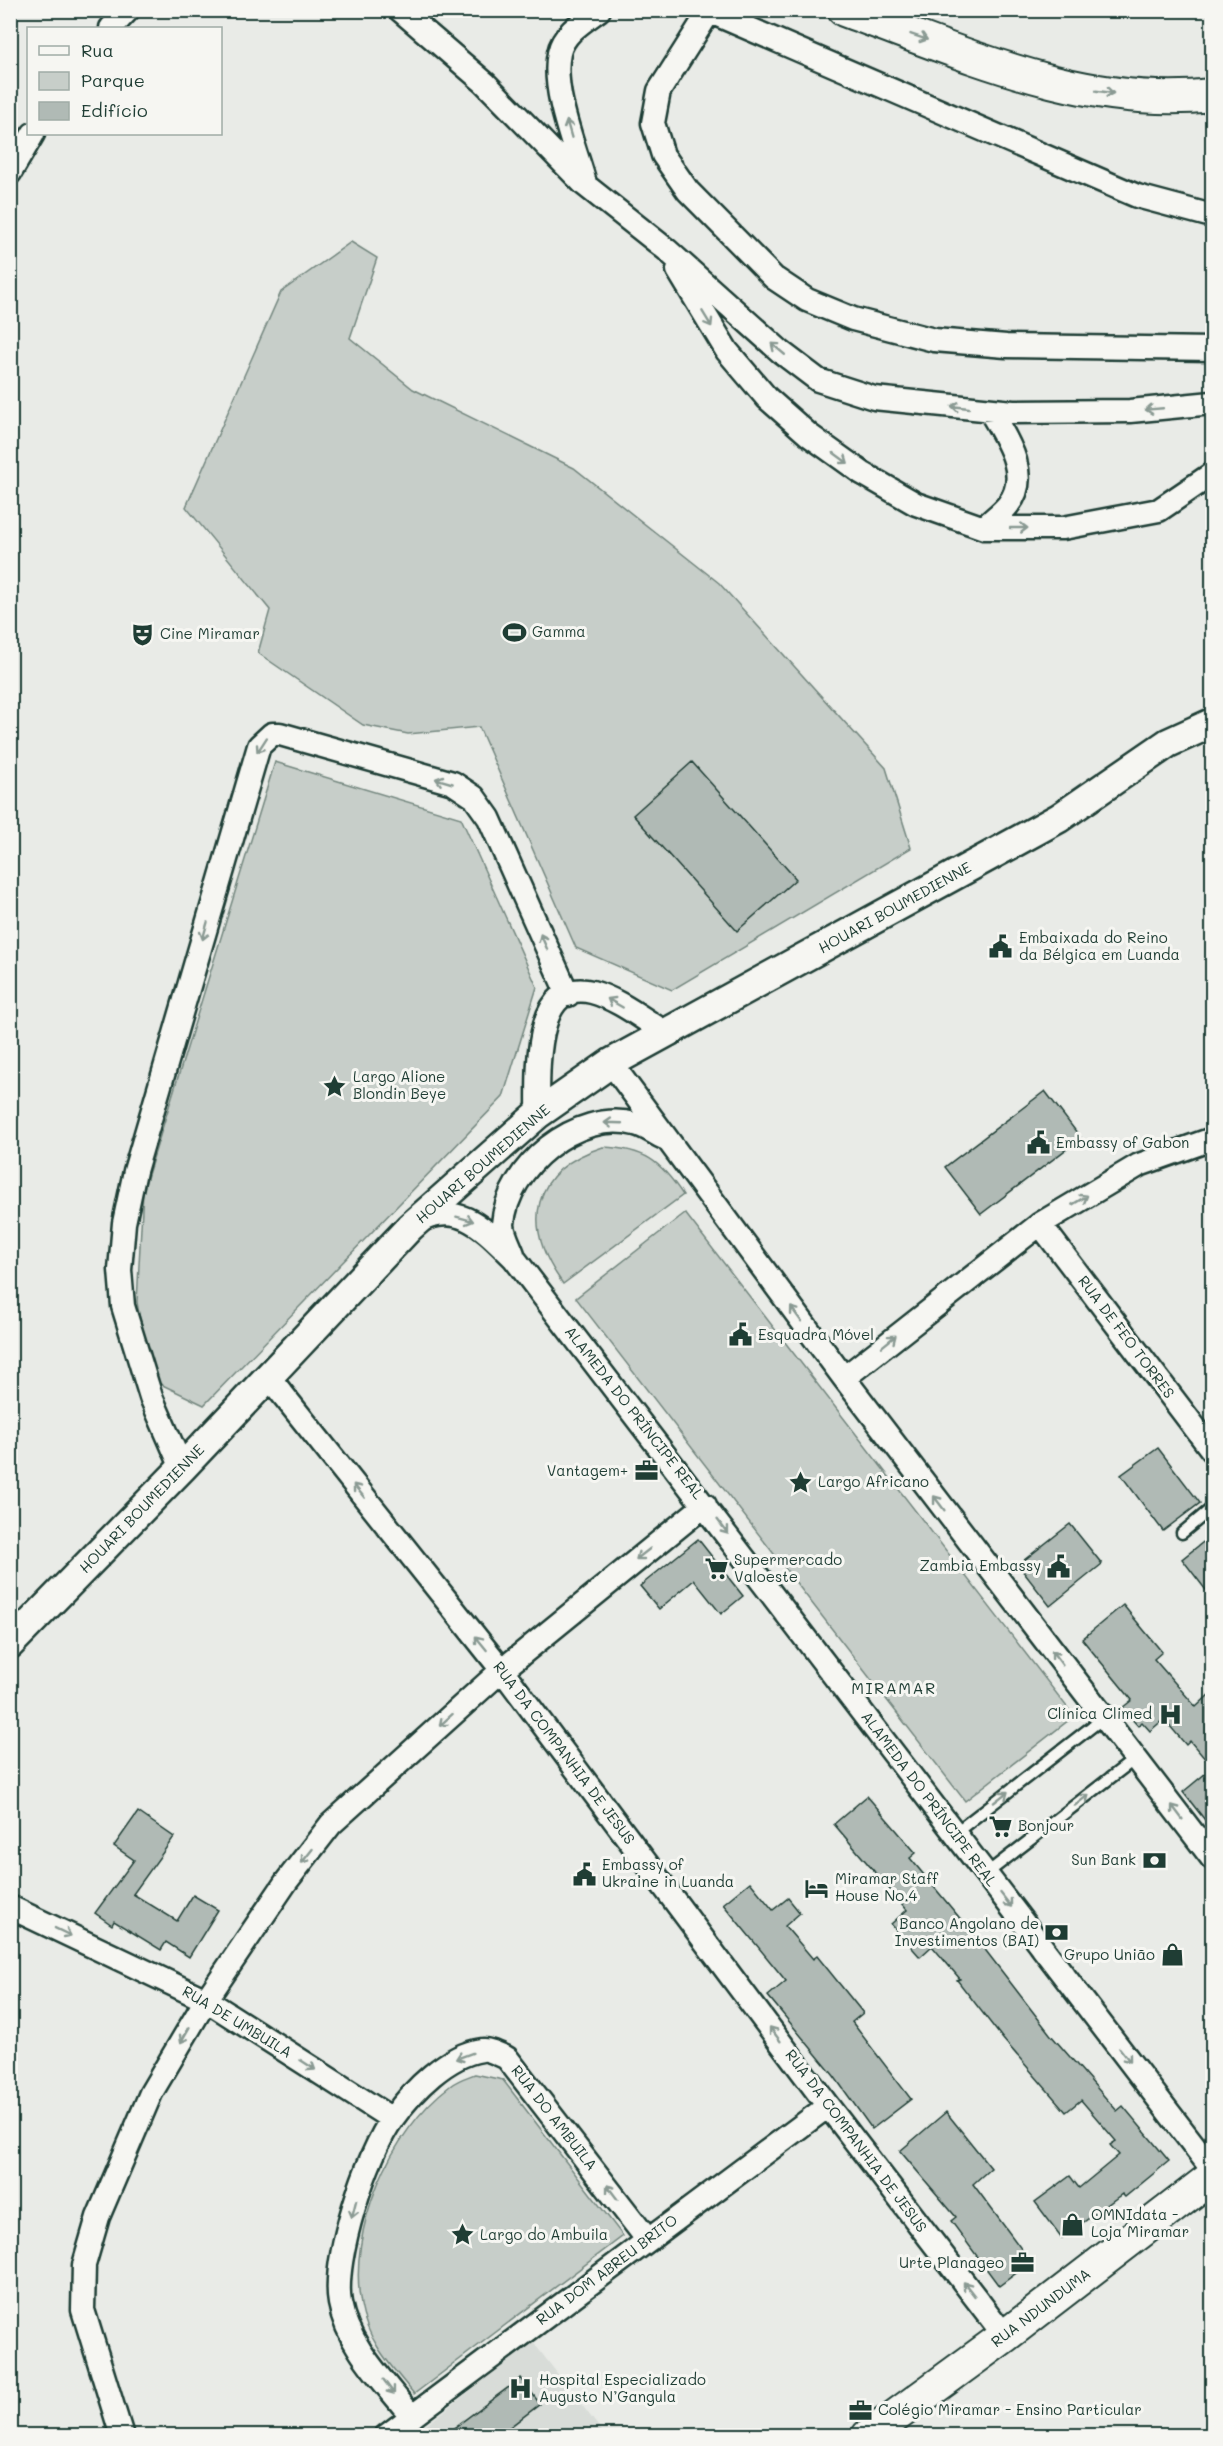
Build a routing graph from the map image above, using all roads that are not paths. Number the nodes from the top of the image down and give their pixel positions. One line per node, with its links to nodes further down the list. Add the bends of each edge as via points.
1 (128, 10): 6 (street)
2 (400, 10): 10 (street, via 485,83)
3 (599, 10): 10 (street, one-way to 3, via 562,101 559,52 573,30)
4 (844, 10): 7 (main road, one-way to 7, via 1039,78 1152,98)
5 (707, 11): 11 (street, via 1137,196); 13 (street, via 659,91 653,123 663,155 688,191 774,278 853,318 934,340 1006,346)
6 (112, 27)
7 (1212, 95)
8 (32, 135): 9 (street)
9 (10, 173)
10 (585, 185): 12 (street)
11 (1212, 216)
12 (667, 250): 15 (street, one-way to 12, via 874,398 818,380); 17 (street, one-way to 17, via 727,351 767,398 801,428 862,473 916,504)
13 (1212, 349)
14 (1212, 403): 15 (street, one-way to 15, via 1130,411)
15 (990, 411): 17 (street, via 1016,458 1018,484 1009,504)
16 (1212, 474): 17 (street, one-way to 16, via 1063,528 1159,510)
17 (984, 528)
18 (1212, 723): 20 (street, HOUARI BOUMEDIENNE, via 1168,743 1059,818)
19 (568, 995): 20 (street, one-way to 19, via 604,996 590,992); 22 (street, via 552,1006 542,1030); 31 (street, one-way to 31, via 489,818 474,797 453,783 280,734 272,734 259,746 135,1171 124,1223 120,1269 123,1306 151,1396)
20 (666, 1033): 21 (street, HOUARI BOUMEDIENNE)
21 (611, 1063): 22 (street, HOUARI BOUMEDIENNE); 24 (street, ALAMEDA DO PRÍNCIPE REAL)
22 (537, 1114): 26 (street, HOUARI BOUMEDIENNE)
23 (1212, 1139): 25 (street, one-way to 23, via 1139,1165)
24 (668, 1140): 27 (street, ALAMEDA DO PRÍNCIPE REAL, one-way to 27, via 635,1124 603,1123 571,1133 544,1151 524,1171 508,1196 503,1227); 29 (street, ALAMEDA DO PRÍNCIPE REAL, one-way to 24)
25 (1040, 1224): 29 (street, one-way to 25); 30 (street, RUA DE FEO TORRES)
26 (410, 1227): 27 (street, ALAMEDA DO PRÍNCIPE REAL, one-way to 27, via 427,1217 449,1214 478,1222); 28 (street, HOUARI BOUMEDIENNE)
27 (514, 1258): 32 (street, ALAMEDA DO PRÍNCIPE REAL)
28 (268, 1376): 31 (street, HOUARI BOUMEDIENNE); 36 (street, RUA DA COMPANHIA DE JESUS, one-way to 28)
29 (844, 1378): 37 (street, ALAMEDA DO PRÍNCIPE REAL, one-way to 29)
30 (1212, 1450)
31 (182, 1468): 35 (street, HOUARI BOUMEDIENNE)
32 (705, 1505): 36 (street, one-way to 36); 39 (street, ALAMEDA DO PRÍNCIPE REAL, one-way to 39)
33 (1212, 1508): 34 (lane)
34 (1182, 1533)
35 (10, 1644)
36 (502, 1670): 43 (street, one-way to 43, via 331,1824 286,1882); 44 (street, RUA DA COMPANHIA DE JESUS, one-way to 36)
37 (1103, 1718): 38 (street, ALAMEDA DO PRÍNCIPE REAL); 39 (lane, one-way to 37)
38 (1136, 1758): 40 (street, ALAMEDA DO PRÍNCIPE REAL, one-way to 38); 41 (lane, one-way to 38)
39 (955, 1833): 41 (street, ALAMEDA DO PRÍNCIPE REAL)
40 (1212, 1858)
41 (986, 1874): 46 (street, ALAMEDA DO PRÍNCIPE REAL, one-way to 46)
42 (10, 1907): 43 (street, RUA DE UMBUILA, one-way to 43)
43 (206, 2000): 45 (street, RUA DE UMBUILA, one-way to 45); 52 (street, one-way to 52, via 151,2093 98,2217 84,2265 83,2310)
44 (828, 2106): 49 (street, RUA DOM ABREU BRITO); 50 (street, RUA DA COMPANHIA DE JESUS, one-way to 44)
45 (392, 2119): 49 (street, RUA DO AMBUILA, one-way to 45, via 507,2058 484,2049 458,2056 419,2088); 51 (street, RUA DO AMBUILA, one-way to 51, via 359,2188 337,2271 340,2303 350,2336)
46 (1212, 2169)
47 (1212, 2177): 50 (main road, RUA NDUNDUMA)
48 (1212, 2202): 55 (main road, RUA NDUNDUMA)
49 (647, 2239): 51 (street, RUA DOM ABREU BRITO)
50 (1005, 2336): 54 (main road, RUA NDUNDUMA)
51 (412, 2417): 53 (street, RUA DOM ABREU BRITO)
52 (122, 2436)
53 (386, 2436)
54 (868, 2436)
55 (903, 2436)

